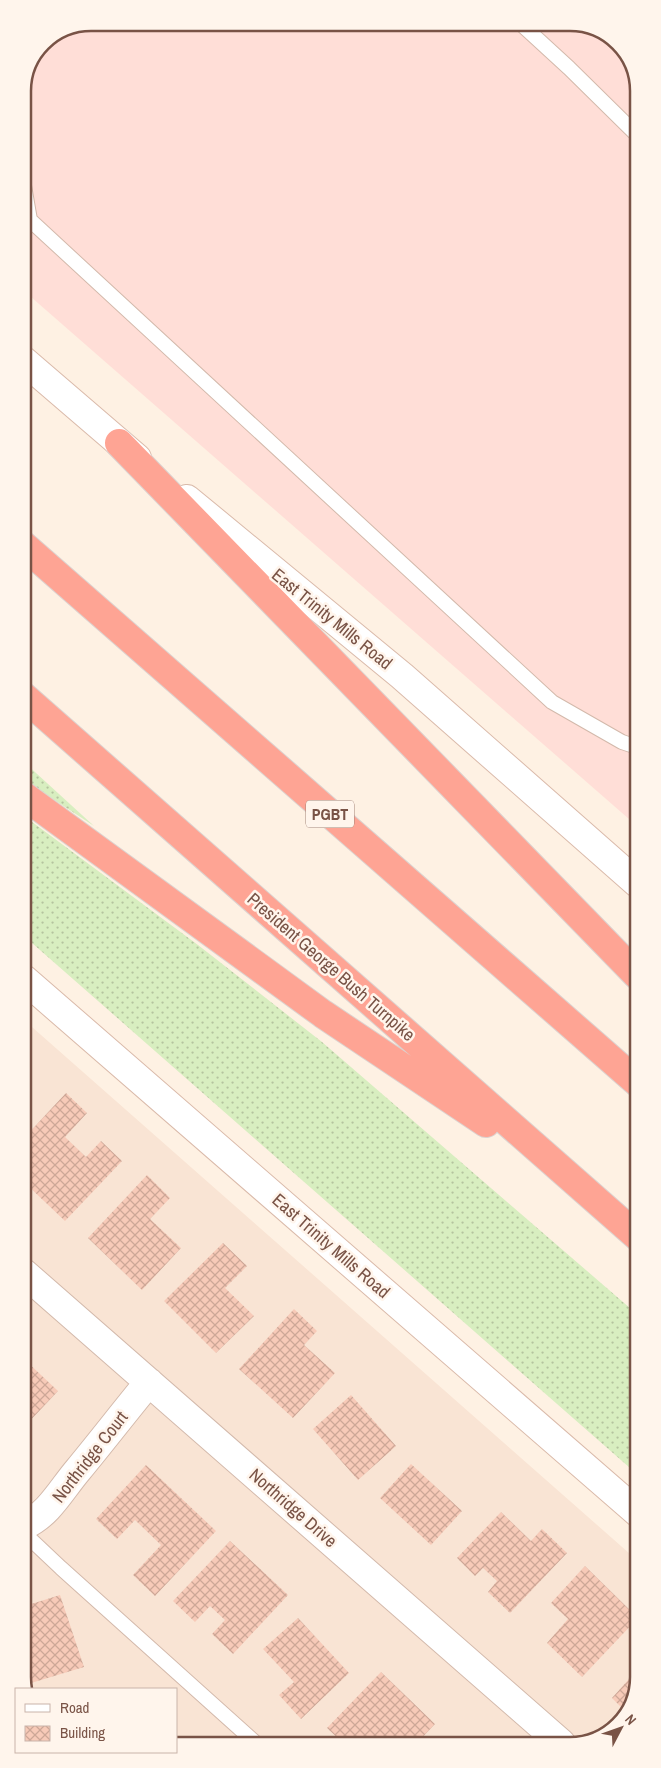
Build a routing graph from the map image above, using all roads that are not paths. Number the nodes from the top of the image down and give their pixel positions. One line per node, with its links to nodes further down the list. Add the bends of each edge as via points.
1 (529, 31): 2 (lane)
2 (630, 128)
3 (31, 221): 8 (lane, via 552,702)
4 (31, 367): 5 (main road, East Trinity Mills Road)
5 (119, 443): 10 (main road, East Trinity Mills Road); 11 (highway)
6 (31, 552): 13 (highway, PGBT)
7 (31, 702): 14 (highway, President George Bush Turnpike)
8 (630, 745)
9 (31, 801): 14 (highway, via 323,1014)
10 (627, 865)
11 (630, 967)
12 (31, 985): 18 (main road, East Trinity Mills Road)
13 (630, 1077)
14 (574, 1182): 15 (highway, President George Bush Turnpike)
15 (630, 1231)
16 (31, 1279): 17 (main road, Northridge Drive)
17 (149, 1382): 19 (main road, Northridge Court, via 50,1508); 22 (main road, Northridge Drive)
18 (630, 1506)
19 (31, 1522)
20 (31, 1539): 21 (lane)
21 (249, 1737)
22 (554, 1737)

